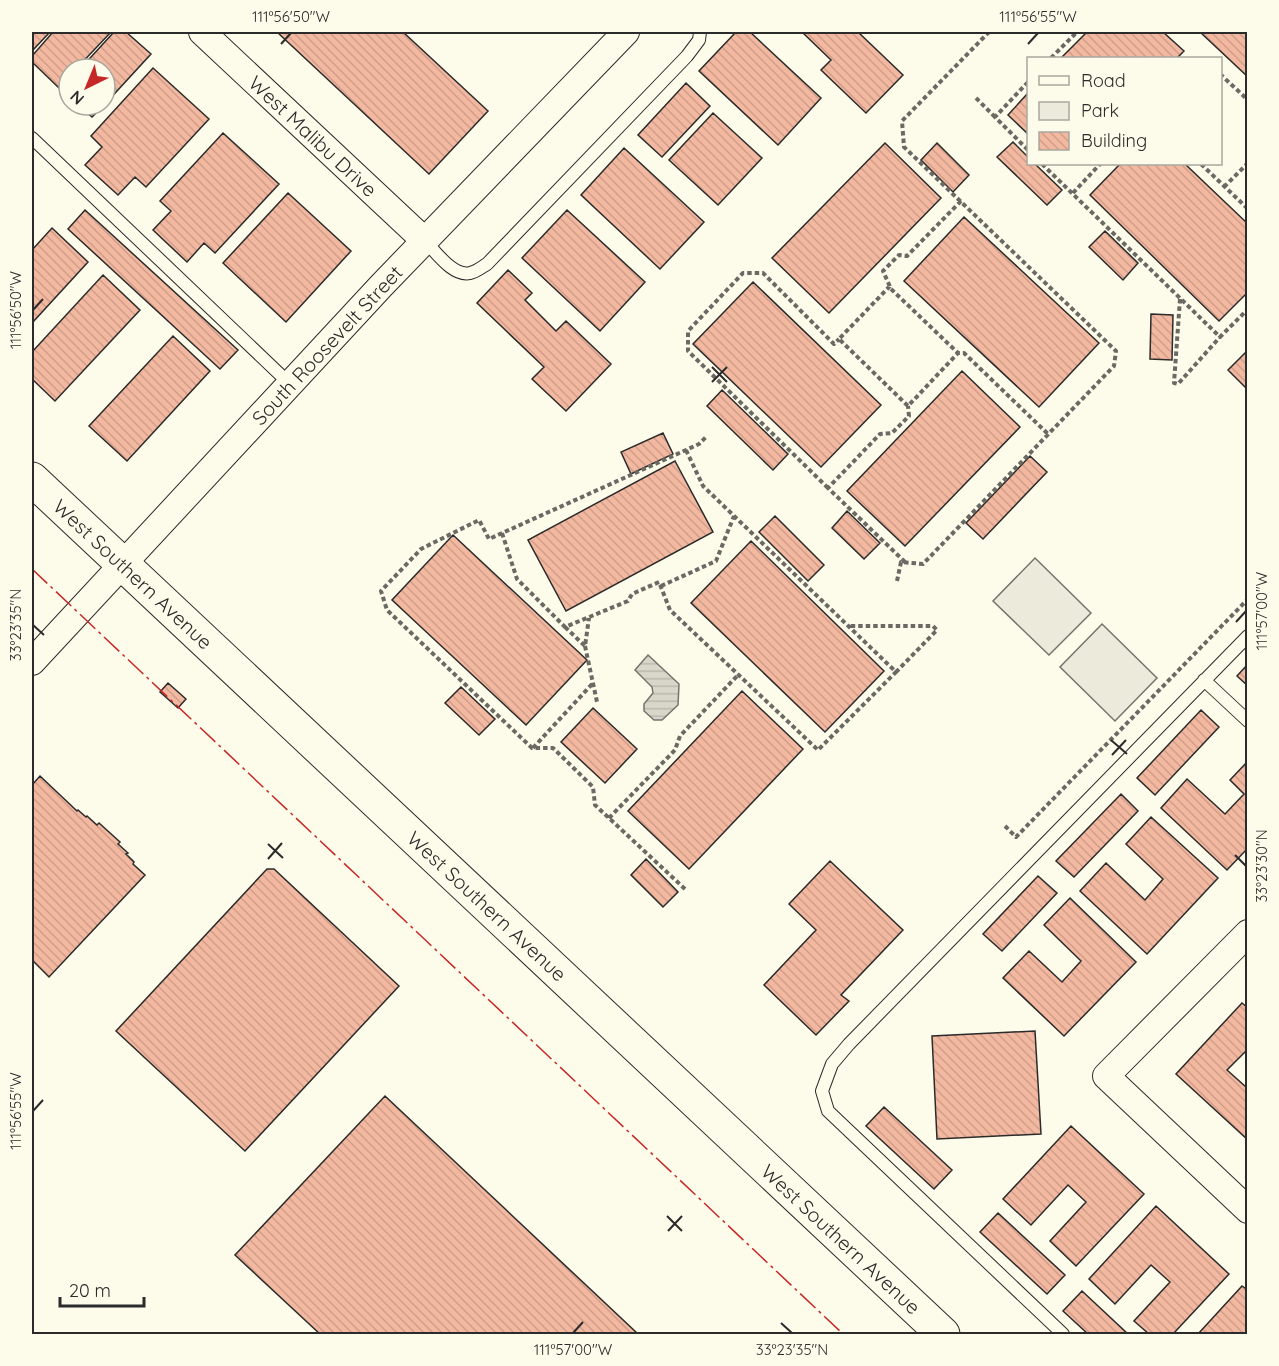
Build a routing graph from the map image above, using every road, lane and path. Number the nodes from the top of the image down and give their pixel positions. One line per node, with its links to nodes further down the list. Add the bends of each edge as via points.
1 (202, 32): 22 (street, West Malibu Drive)
2 (626, 32): 22 (street, South Roosevelt Street)
3 (700, 32): 22 (lane, via 687,56 487,264 473,273 462,274)
4 (989, 32): 20 (path, via 902,122 904,147)
5 (1077, 32): 6 (path)
6 (1052, 57)
7 (1222, 75): 10 (path)
8 (1027, 84): 11 (path)
9 (976, 98): 11 (path)
10 (1248, 100)
11 (995, 117): 13 (path)
12 (32, 138): 29 (lane)
13 (1027, 148)
14 (1248, 163): 18 (path)
15 (1043, 165): 19 (path)
16 (1099, 165): 19 (path)
17 (1202, 165): 18 (path)
18 (1224, 187): 21 (path)
19 (1072, 193): 24 (path)
20 (961, 201): 23 (path, via 907,256 899,255 884,271); 31 (path, via 1116,351 1114,366)
21 (1248, 209)
22 (425, 241): 29 (street, South Roosevelt Street)
23 (890, 286): 27 (path); 28 (path)
24 (1180, 298): 26 (path); 26 (path, via 1174,383 1178,384)
25 (1248, 309): 26 (path)
26 (1220, 338)
27 (839, 339): 30 (path); 35 (path, via 834,344 763,273 743,273 688,330 688,351)
28 (958, 353): 30 (path); 31 (path, via 964,353)
29 (290, 384): 39 (street, South Roosevelt Street)
30 (908, 406): 35 (path, via 909,416 904,422 892,433 880,434)
31 (1048, 434): 38 (path, via 923,564)
32 (707, 436): 33 (path)
33 (686, 450): 36 (path, via 704,486); 37 (path)
34 (32, 479): 39 (main road, West Southern Avenue)
35 (828, 488): 38 (path)
36 (734, 516): 41 (path, via 716,561); 44 (path)
37 (502, 533): 45 (path, via 517,579); 55 (path, via 489,539 479,520 421,549 381,591 387,610)
38 (906, 562): 40 (path, via 901,562)
39 (123, 563): 48 (street, South Roosevelt Street); 61 (main road, West Southern Avenue)
40 (897, 581)
41 (661, 586): 43 (path, via 659,582 632,594 628,601); 50 (path, via 670,610)
42 (1248, 599): 57 (path, via 1016,837)
43 (589, 617): 45 (path); 47 (path)
44 (848, 626): 49 (path); 49 (path, via 933,626 937,630)
45 (565, 627): 47 (path)
46 (1248, 636): 51 (lane)
47 (585, 646): 52 (path)
48 (32, 662)
49 (896, 672): 50 (path, via 818,750)
50 (738, 675): 56 (path, via 680,736 675,750)
51 (1204, 680): 54 (lane); 62 (lane, via 849,1044 832,1064 822,1091 828,1111)
52 (593, 683): 53 (path); 55 (path)
53 (597, 702)
54 (1248, 721)
55 (532, 748): 56 (path, via 553,748 593,787 595,805)
56 (609, 818): 58 (path)
57 (1005, 826)
58 (685, 889)
59 (1248, 933): 60 (street, via 1106,1077)
60 (1248, 1210)
61 (943, 1335)
62 (1063, 1335)

